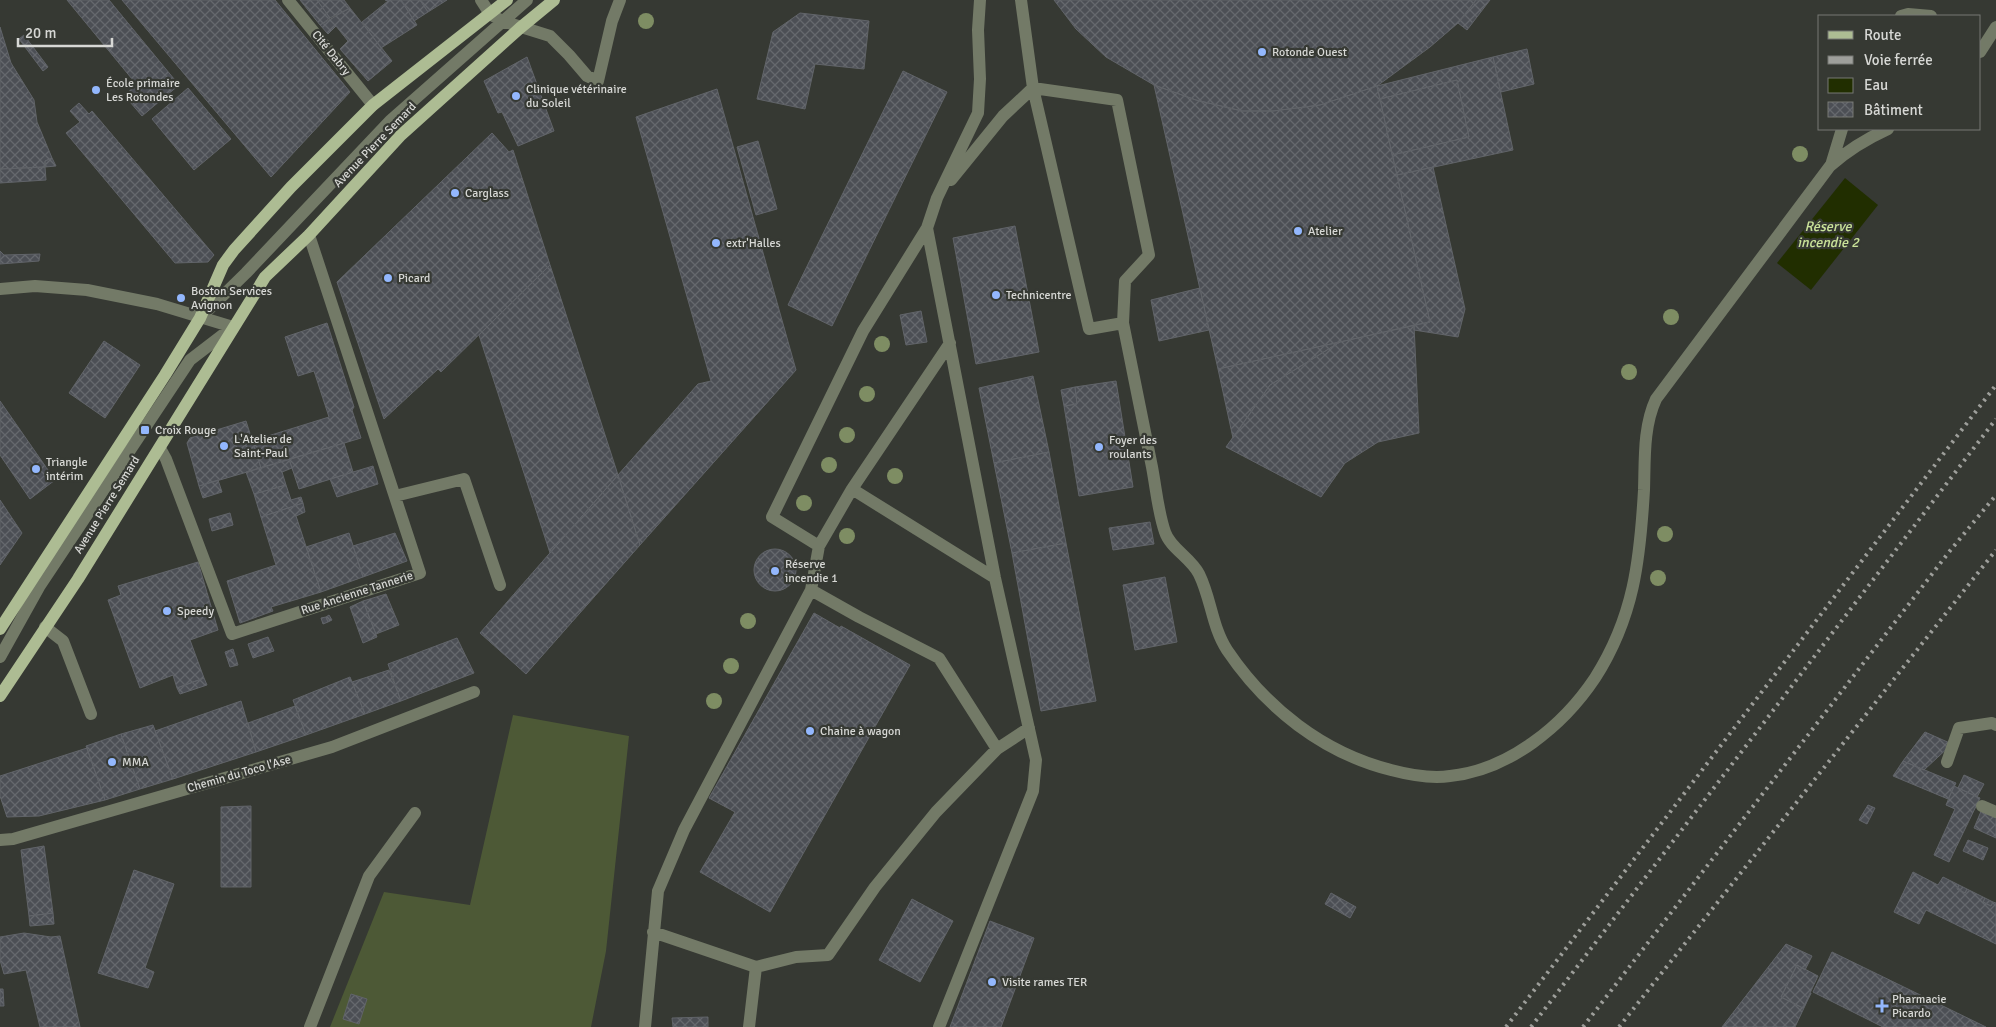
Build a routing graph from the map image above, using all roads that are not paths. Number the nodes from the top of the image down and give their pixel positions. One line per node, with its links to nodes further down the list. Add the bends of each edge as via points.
1 (288, 0): 17 (street, Cité Dabry)
2 (481, 0): 9 (street)
3 (507, 0): 9 (main road, Avenue Pierre Semard)
4 (527, 0): 12 (street, Avenue Pierre Semard)
5 (554, 0): 14 (main road, Avenue Pierre Semard)
6 (620, 0): 14 (street, via 598,81 587,76 550,36)
7 (980, 0): 21 (street, via 978,113)
8 (1021, 0): 16 (street)
9 (490, 14): 12 (street); 17 (main road, Avenue Pierre Semard)
10 (1908, 15): 11 (street)
11 (1922, 15)
12 (502, 21): 14 (street); 25 (street, Avenue Pierre Semard, via 391,120)
13 (1996, 27): 15 (street)
14 (520, 28): 23 (main road, Avenue Pierre Semard, via 400,135)
15 (1981, 50)
16 (1032, 88): 21 (street, via 1003,116); 26 (street, via 1089,329); 26 (street, via 1117,100 1149,255 1125,281)
17 (373, 105): 25 (main road, Avenue Pierre Semard, via 234,250 223,265)
18 (1842, 130): 20 (street)
19 (1886, 130): 20 (street, via 1864,139)
20 (1830, 166): 26 (street, via 1662,390 1652,408 1647,430 1637,575 1620,631 1607,656 1588,686 1539,739 1499,763 1475,772 1426,777 1371,765 1340,753 1280,711 1249,680 1218,634 1199,572 1165,534)
21 (937, 198): 22 (street)
22 (928, 228): 28 (street); 32 (street, via 863,331 772,517)
23 (309, 235): 27 (main road, Avenue Pierre Semard, via 265,277); 31 (street, Rue Ancienne Tannerie)
24 (0, 289): 25 (street, via 35,286 87,290 157,304)
25 (200, 318): 27 (street); 37 (main road, Avenue Pierre Semard)
26 (1124, 323)
27 (234, 326): 29 (main road, Avenue Pierre Semard); 38 (street, Avenue Pierre Semard, via 190,360 39,587)
28 (950, 343): 30 (street); 33 (street)
29 (160, 448): 31 (street, Rue Ancienne Tannerie, via 232,634 420,573); 36 (main road, Avenue Pierre Semard)
30 (852, 489): 32 (street); 33 (street)
31 (395, 496): 34 (street, via 464,479)
32 (819, 546): 35 (street)
33 (995, 578): 43 (street)
34 (500, 585)
35 (812, 590): 44 (street, via 939,658); 50 (street, via 684,830 658,891)
36 (45, 627): 40 (main road, Avenue Pierre Semard); 41 (street, via 63,641)
37 (0, 629)
38 (0, 658)
39 (474, 692): 49 (street, Chemin du Toco l'Ase, via 332,747 13,839)
40 (0, 696)
41 (91, 714)
42 (1996, 725): 45 (street, via 1959,728)
43 (1029, 728): 44 (street); 55 (street, via 1036,760 1033,790)
44 (997, 749): 51 (street, via 930,820 875,887 828,956 796,957)
45 (1947, 762)
46 (1982, 806): 47 (street)
47 (1996, 812)
48 (415, 813): 52 (street, via 369,876)
49 (0, 840)
50 (653, 932): 51 (street); 53 (street)
51 (756, 967): 54 (street)
52 (310, 1027)
53 (646, 1027)
54 (749, 1027)
55 (939, 1027)

